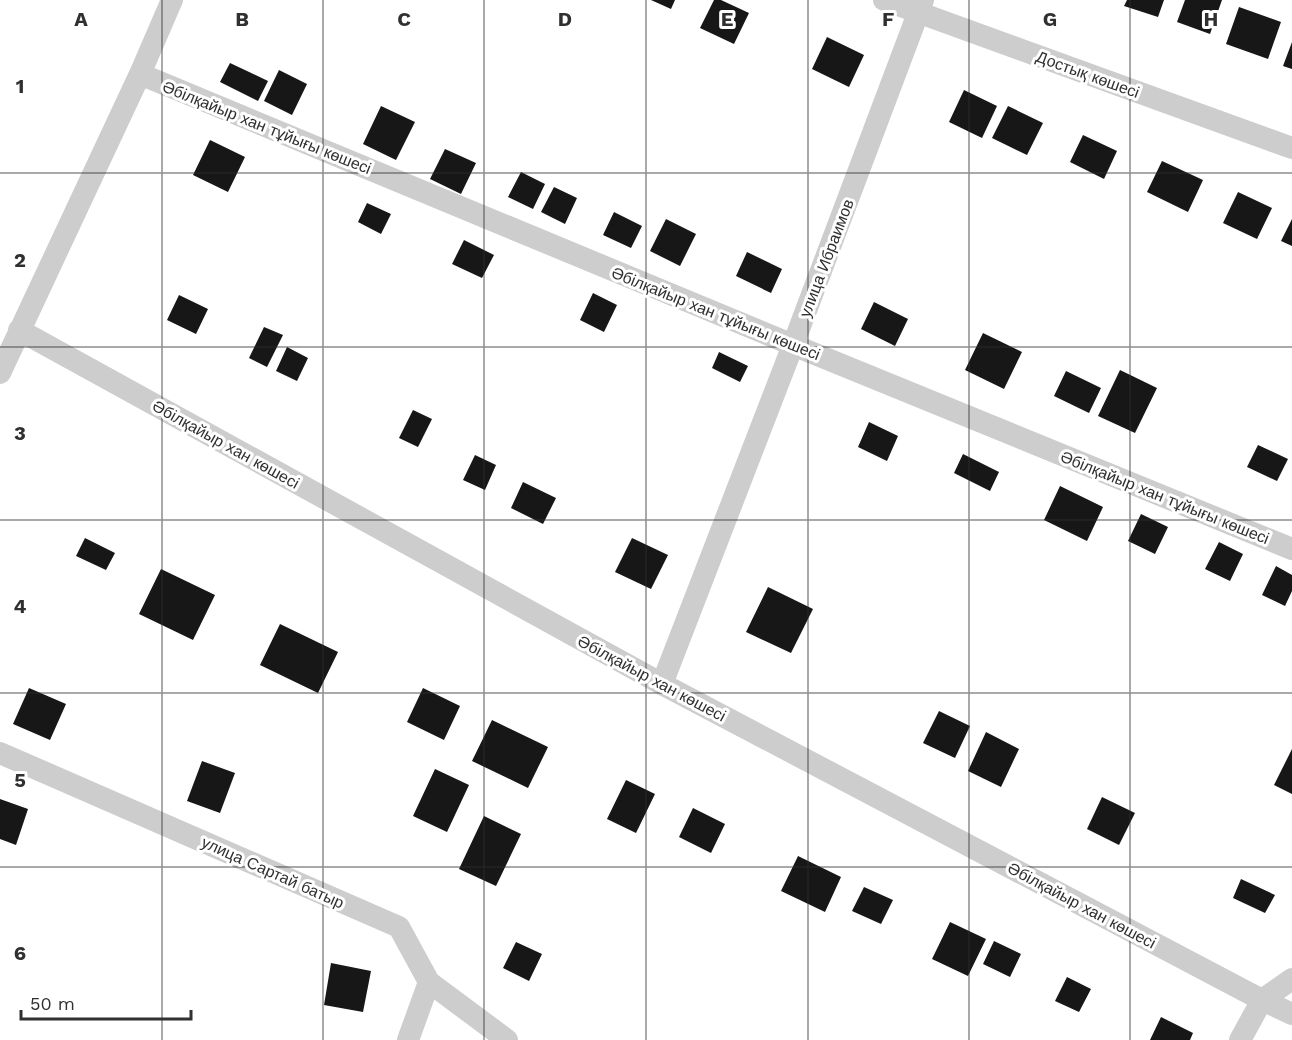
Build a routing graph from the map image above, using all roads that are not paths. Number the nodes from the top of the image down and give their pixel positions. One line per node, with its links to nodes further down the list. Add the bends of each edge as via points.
1 (172, 0): 4 (street)
2 (884, 0): 3 (street, Достық көшесі)
3 (921, 7): 5 (street, Достық көшесі); 7 (street, улица Ибраимов)
4 (140, 74): 6 (street); 7 (street, Әбілқайыр хан тұйығы көшесі)
5 (1292, 148)
6 (19, 330): 8 (street); 10 (street, Әбілқайыр хан көшесі)
7 (794, 345): 9 (street, Әбілқайыр хан тұйығы көшесі); 10 (street, улица Ибраимов)
8 (0, 373)
9 (1292, 549)
10 (662, 684): 14 (street, Әбілқайыр хан көшесі)
11 (0, 753): 13 (street, улица Сартай батыр, via 399,927)
12 (1292, 980): 14 (street)
13 (429, 982): 16 (street); 17 (street, улица Сартай батыр)
14 (1262, 1000): 15 (street, Әбілқайыр хан көшесі); 18 (street)
15 (1292, 1014)
16 (408, 1040)
17 (507, 1040)
18 (1240, 1040)

